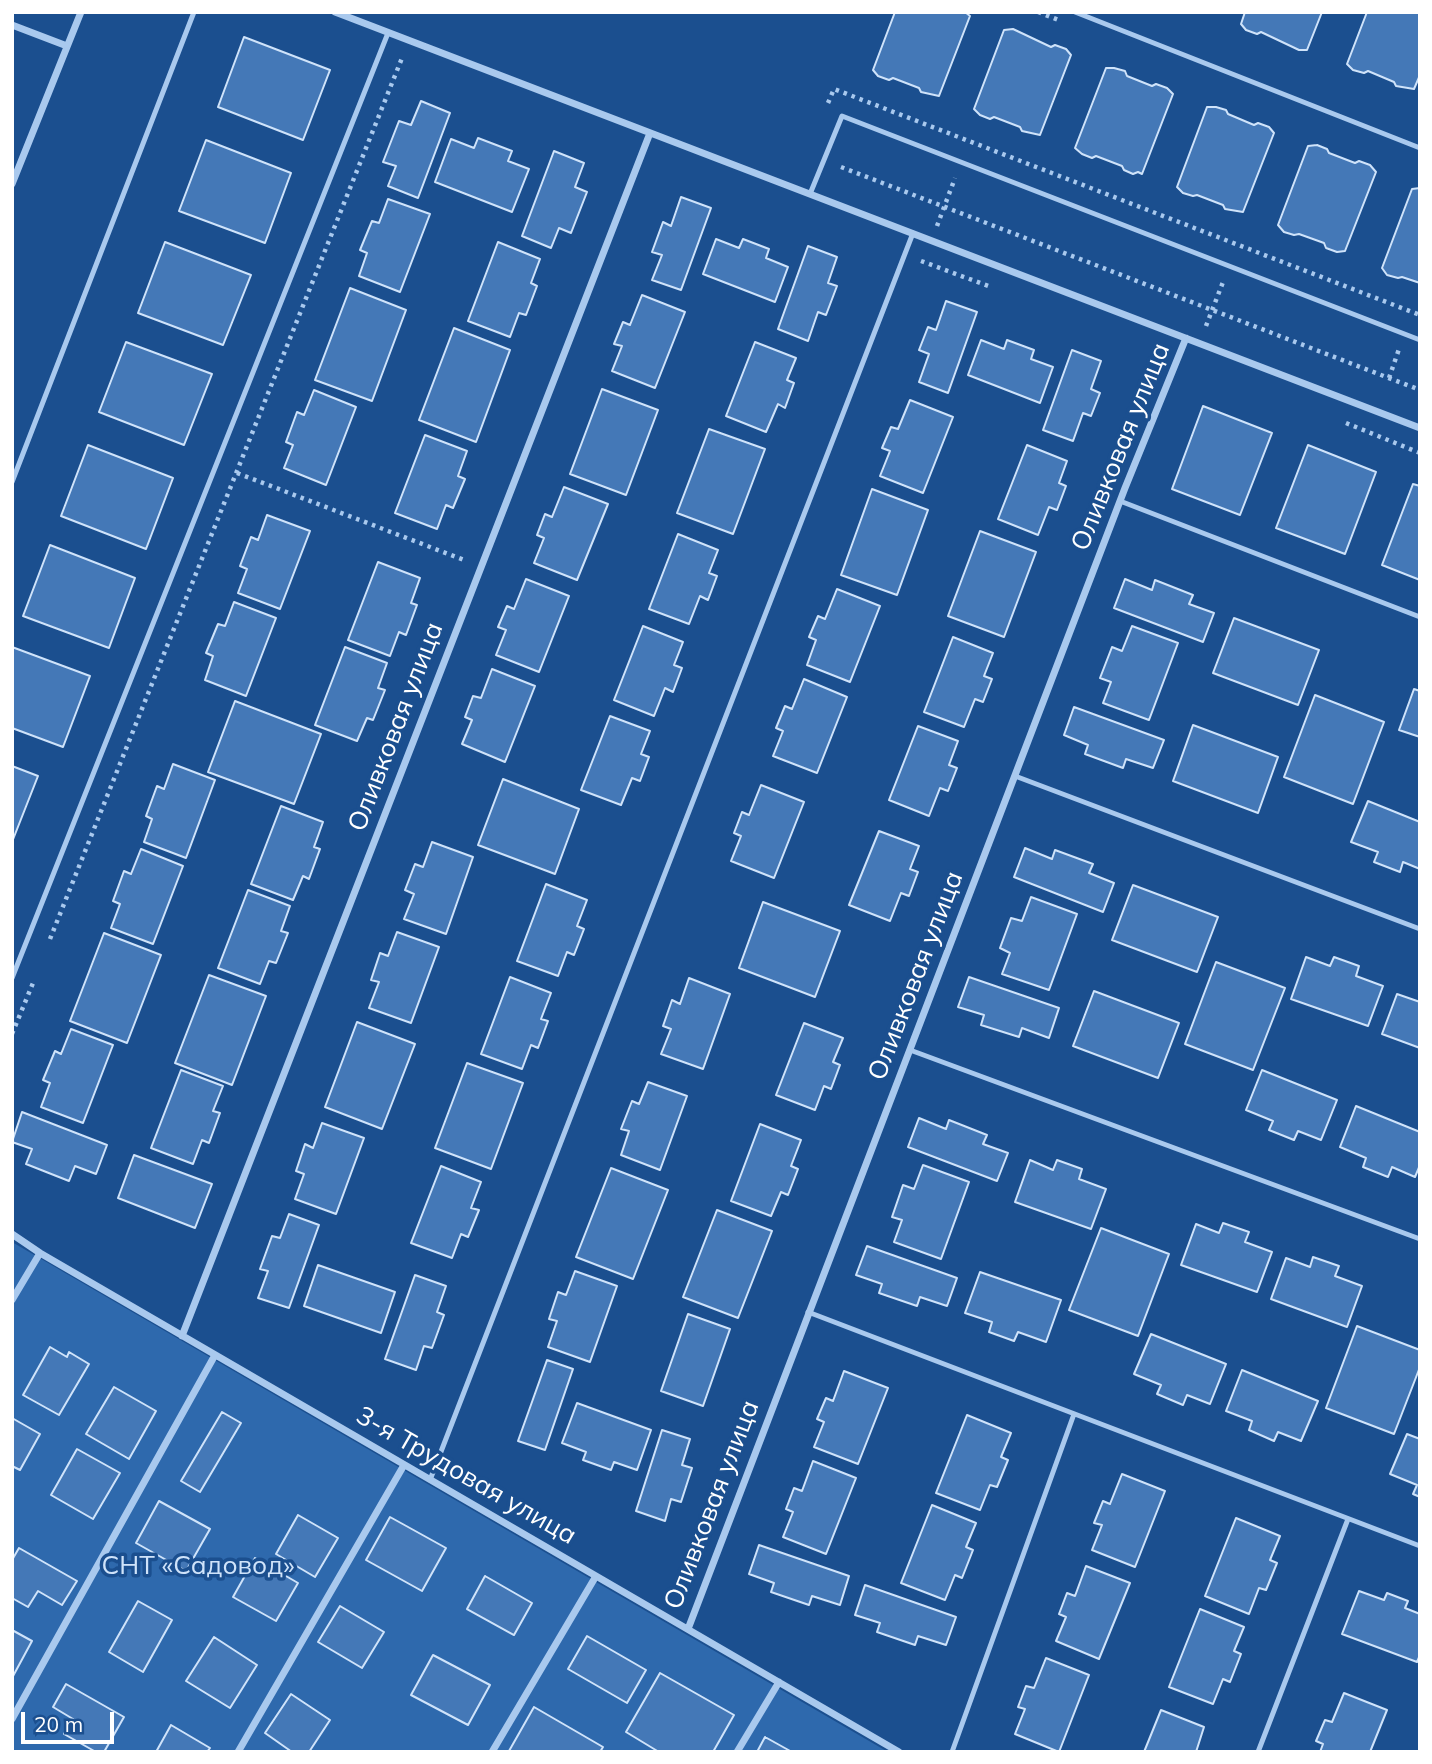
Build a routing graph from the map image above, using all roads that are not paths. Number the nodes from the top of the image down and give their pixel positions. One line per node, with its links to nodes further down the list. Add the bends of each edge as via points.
1 (81, 12): 7 (street)
2 (194, 12): 16 (lane)
3 (335, 12): 6 (street, Оливковая улица)
4 (1075, 12): 9 (lane)
5 (12, 25): 7 (street)
6 (388, 33): 8 (street, Оливковая улица); 21 (lane)
7 (67, 46): 10 (street)
8 (650, 133): 11 (street, Оливковая улица); 28 (street, Оливковая улица)
9 (1420, 148)
10 (12, 184)
11 (810, 194): 12 (street, Оливковая улица); 14 (lane, via 842,116)
12 (913, 233): 13 (street, Оливковая улица); 32 (lane)
13 (1186, 338): 15 (street, Оливковая улица); 17 (street, Оливковая улица)
14 (1420, 340)
15 (1420, 428)
16 (12, 482)
17 (1120, 501): 18 (lane); 19 (street, Оливковая улица)
18 (1420, 617)
19 (1015, 776): 20 (lane); 22 (street, Оливковая улица)
20 (1420, 929)
21 (12, 978)
22 (910, 1050): 24 (lane); 27 (street, Оливковая улица)
23 (12, 1234): 25 (street, 3-я Трудовая улица)
24 (1420, 1239)
25 (40, 1254): 26 (street); 28 (street, 3-я Трудовая улица)
26 (12, 1300)
27 (808, 1312): 30 (lane); 36 (street, Оливковая улица)
28 (182, 1336): 29 (street, 3-я Трудовая улица)
29 (215, 1355): 31 (street, 3-я Трудовая улица); 38 (street)
30 (1074, 1414): 33 (lane); 43 (lane)
31 (404, 1465): 32 (street, 3-я Трудовая улица); 39 (street)
32 (430, 1480): 35 (street, 3-я Трудовая улица)
33 (1348, 1519): 34 (lane); 44 (lane)
34 (1420, 1546)
35 (596, 1576): 36 (street, 3-я Трудовая улица); 40 (street)
36 (688, 1629): 37 (street, 3-я Трудовая улица)
37 (779, 1682): 41 (street); 42 (street, 3-я Трудовая улица)
38 (12, 1719)
39 (238, 1752)
40 (492, 1752)
41 (737, 1752)
42 (899, 1752)
43 (952, 1752)
44 (1258, 1752)

